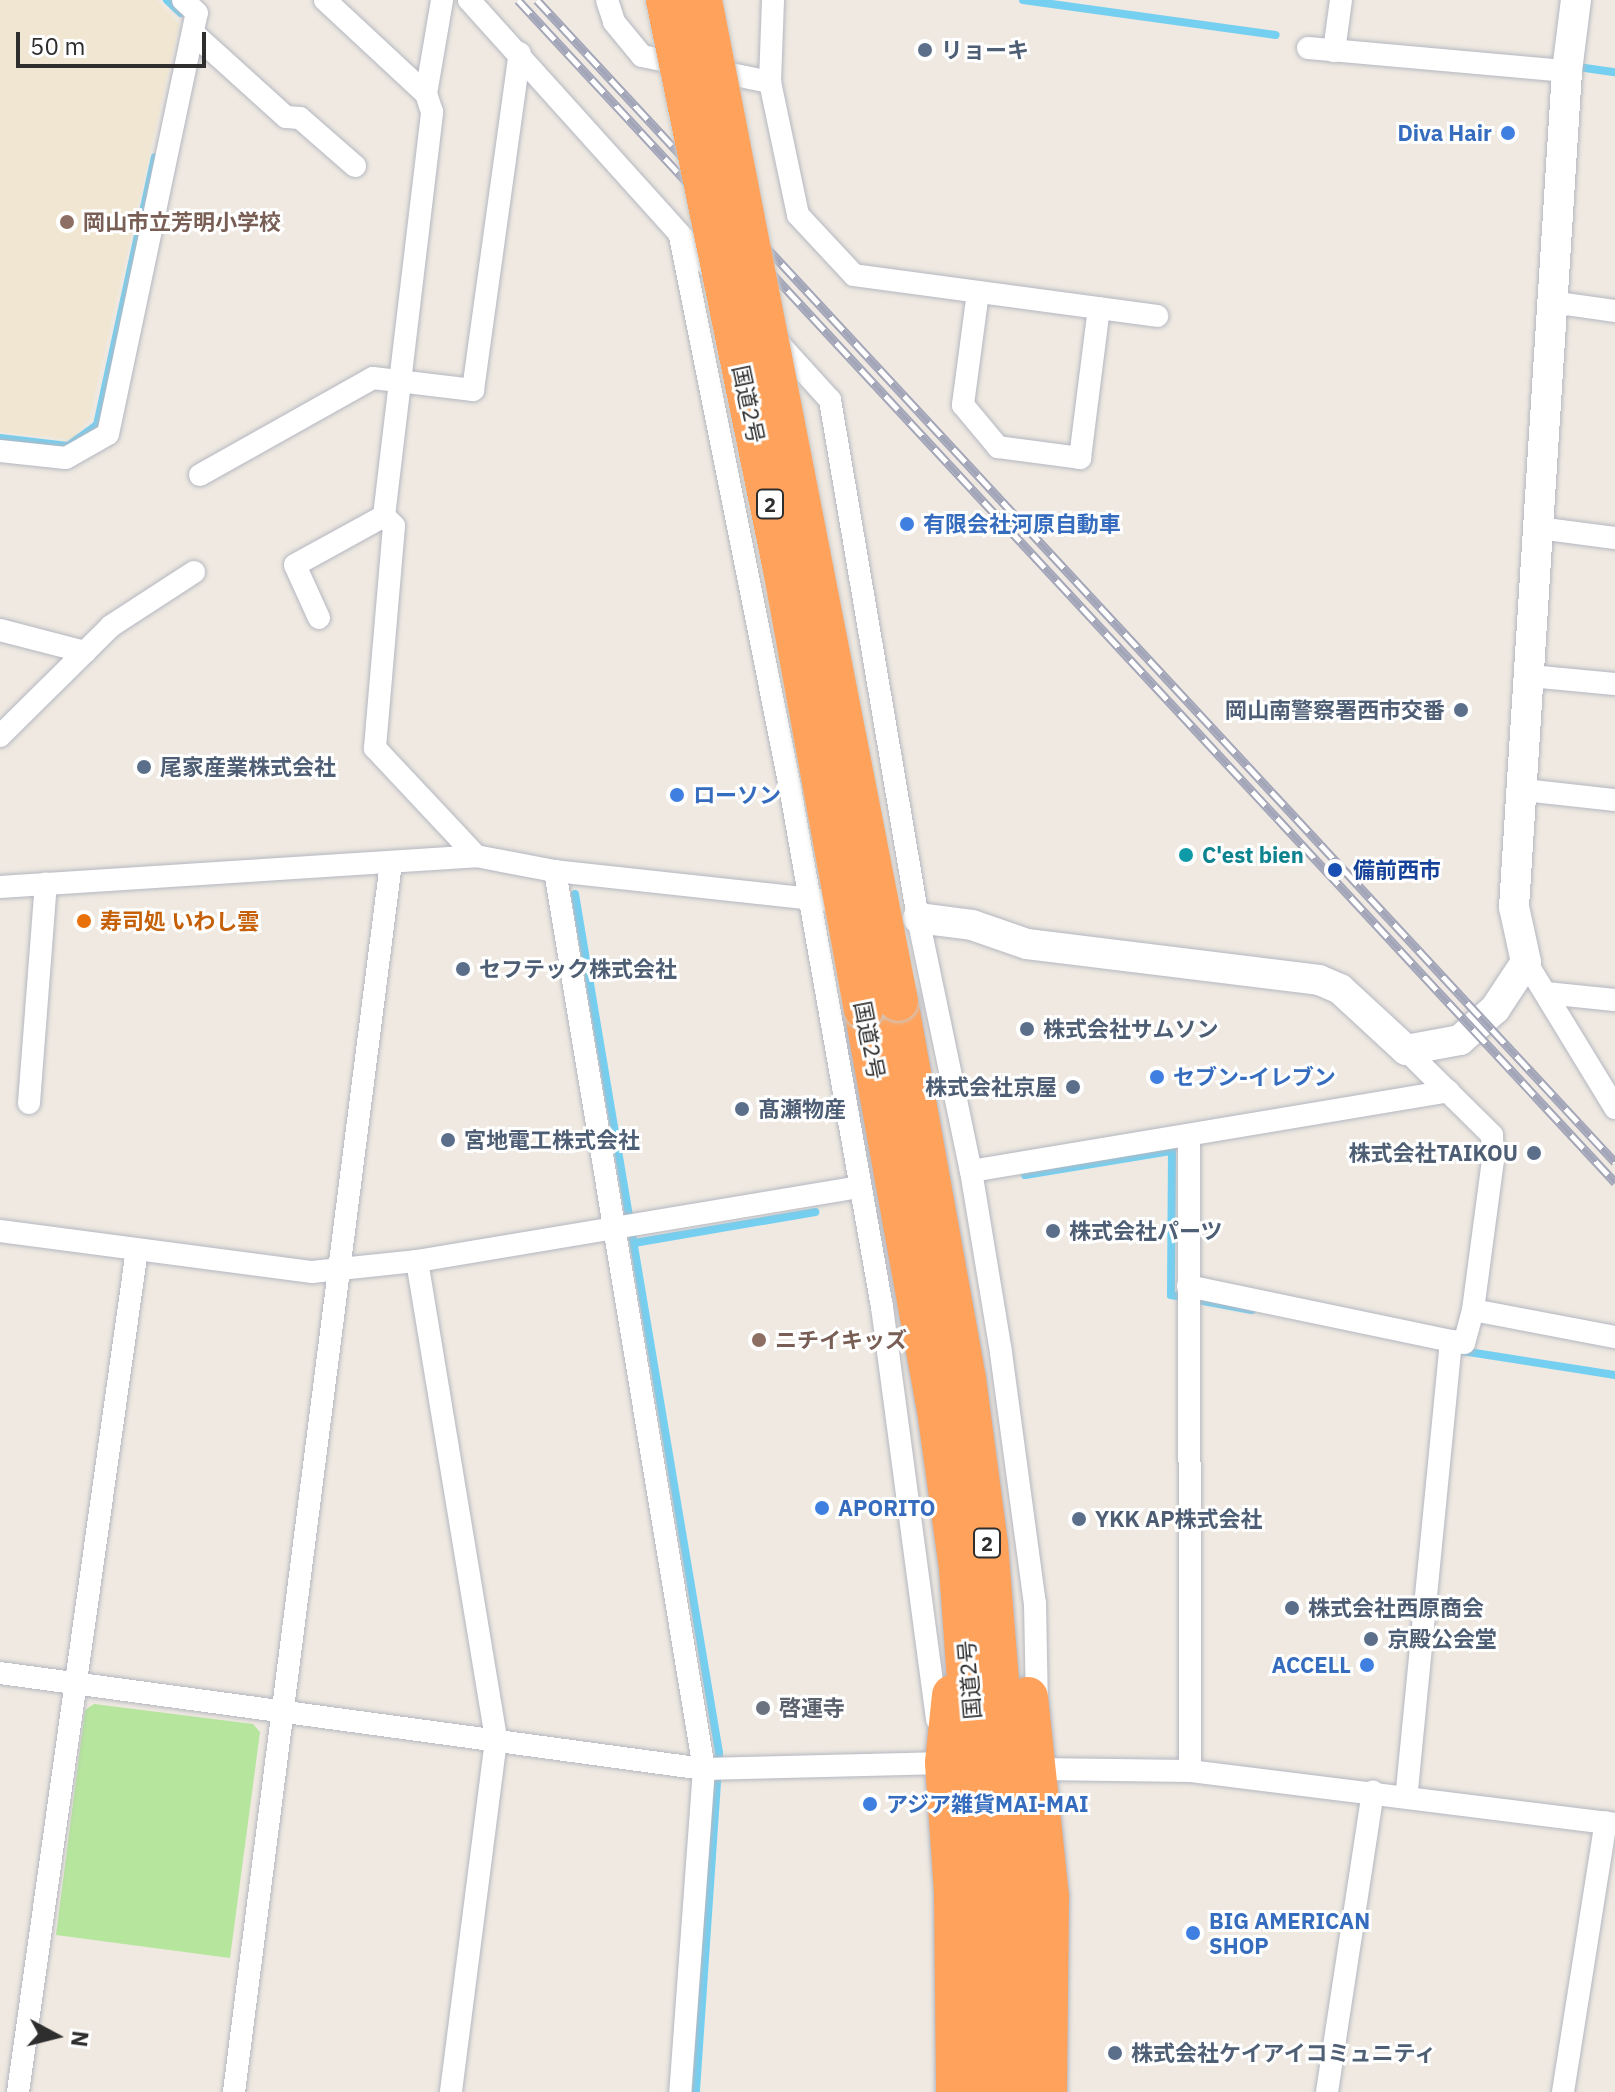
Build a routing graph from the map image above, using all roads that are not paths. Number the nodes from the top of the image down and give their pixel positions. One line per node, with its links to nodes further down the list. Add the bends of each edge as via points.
1 (183, 0): 13 (street, via 197,13)
2 (325, 0): 20 (street)
3 (442, 0): 20 (street)
4 (469, 0): 17 (street)
5 (607, 0): 19 (street, via 614,22 642,56)
6 (657, 0): 14 (highway, bridge)
7 (666, 0): 14 (highway, 国道2号 / 2, bridge)
8 (702, 0): 21 (highway, 国道2号 / 2, bridge)
9 (722, 0): 21 (highway, bridge)
10 (773, 0): 19 (street)
11 (1341, 0): 16 (street)
12 (1576, 0): 18 (street)
13 (193, 33): 22 (street, via 286,117 300,118); 30 (street, via 108,434 66,458)
14 (674, 42): 54 (highway, 国道2号 / 2, bridge, via 783,569)
15 (1308, 48): 16 (street)
16 (1334, 51): 18 (street)
17 (520, 53): 23 (street); 29 (street, via 473,390)
18 (1567, 71): 25 (street)
19 (770, 82): 24 (street, via 798,215 854,275)
20 (426, 94): 29 (street, via 432,112)
21 (724, 117): 54 (highway, 国道2号 / 2, bridge, via 816,565)
22 (355, 166)
23 (680, 234): 49 (street); 50 (street, via 830,400)
24 (978, 292): 26 (street); 26 (street, via 963,405 998,447 1080,458)
25 (1551, 302): 27 (street); 33 (street)
26 (1099, 308): 28 (street)
27 (1615, 311)
28 (1157, 316)
29 (400, 381): 31 (street, via 373,378); 32 (street)
30 (0, 451)
31 (200, 475)
32 (384, 516): 36 (street, via 295,565); 44 (street, via 394,526 375,748)
33 (1539, 528): 34 (street); 39 (street)
34 (1615, 538)
35 (194, 572): 38 (street, via 111,626)
36 (319, 618)
37 (0, 630): 38 (street)
38 (85, 652): 41 (street)
39 (1530, 676): 40 (street); 42 (street)
40 (1615, 684)
41 (0, 736)
42 (1524, 790): 43 (street); 51 (street, via 1514,907)
43 (1615, 800)
44 (476, 856): 45 (street); 46 (street)
45 (391, 863): 47 (street); 67 (street)
46 (555, 871): 49 (street); 63 (street)
47 (46, 884): 48 (street); 57 (street)
48 (0, 887)
49 (809, 897): 50 (street); 61 (street)
50 (918, 918): 55 (street, via 972,925 1027,944 1319,980 1340,989); 60 (street)
51 (1526, 962): 52 (street); 55 (street, via 1495,1009 1460,1040)
52 (1546, 993): 53 (street); 58 (street)
53 (1615, 1000)
54 (881, 1005): 62 (highway, 国道2号 / 2); 72 (highway, 国道2号 / 2)
55 (1406, 1050): 56 (street)
56 (1448, 1091): 59 (street); 69 (street, via 1492,1135)
57 (29, 1103)
58 (1615, 1108)
59 (1189, 1138): 60 (street); 68 (street)
60 (971, 1171): 79 (street, via 1035,1603)
61 (859, 1187): 63 (street); 77 (street, via 909,1489)
62 (936, 1209): 79 (highway, via 985,1376); 90 (highway, 国道2号 / 2, via 966,1379 1004,1705 1017,1922)
63 (625, 1228): 66 (street); 78 (street)
64 (0, 1231): 65 (street)
65 (137, 1250): 67 (street, via 312,1272); 74 (street)
66 (417, 1261): 67 (street); 76 (street)
67 (341, 1268): 75 (street)
68 (1188, 1294): 71 (street); 80 (street)
69 (1473, 1310): 70 (street); 71 (street, via 1464,1343)
70 (1615, 1337)
71 (1450, 1347): 82 (street)
72 (959, 1568): 77 (highway); 89 (highway, 国道2号 / 2, via 982,1890)
73 (0, 1673): 74 (street)
74 (77, 1684): 75 (street); 84 (street)
75 (281, 1710): 76 (street); 85 (street)
76 (496, 1740): 78 (street); 86 (street)
77 (945, 1763): 78 (street); 88 (highway, via 954,1892)
78 (713, 1769): 87 (street)
79 (1038, 1769): 80 (street); 91 (highway, via 1049,1898)
80 (1190, 1771): 81 (street)
81 (1373, 1792): 82 (street); 92 (street)
82 (1406, 1797): 83 (street)
83 (1610, 1823): 93 (street)
84 (18, 2092)
85 (234, 2092)
86 (451, 2092)
87 (680, 2092)
88 (956, 2092)
89 (985, 2092)
90 (1019, 2092)
91 (1047, 2092)
92 (1327, 2092)
93 (1563, 2092)

